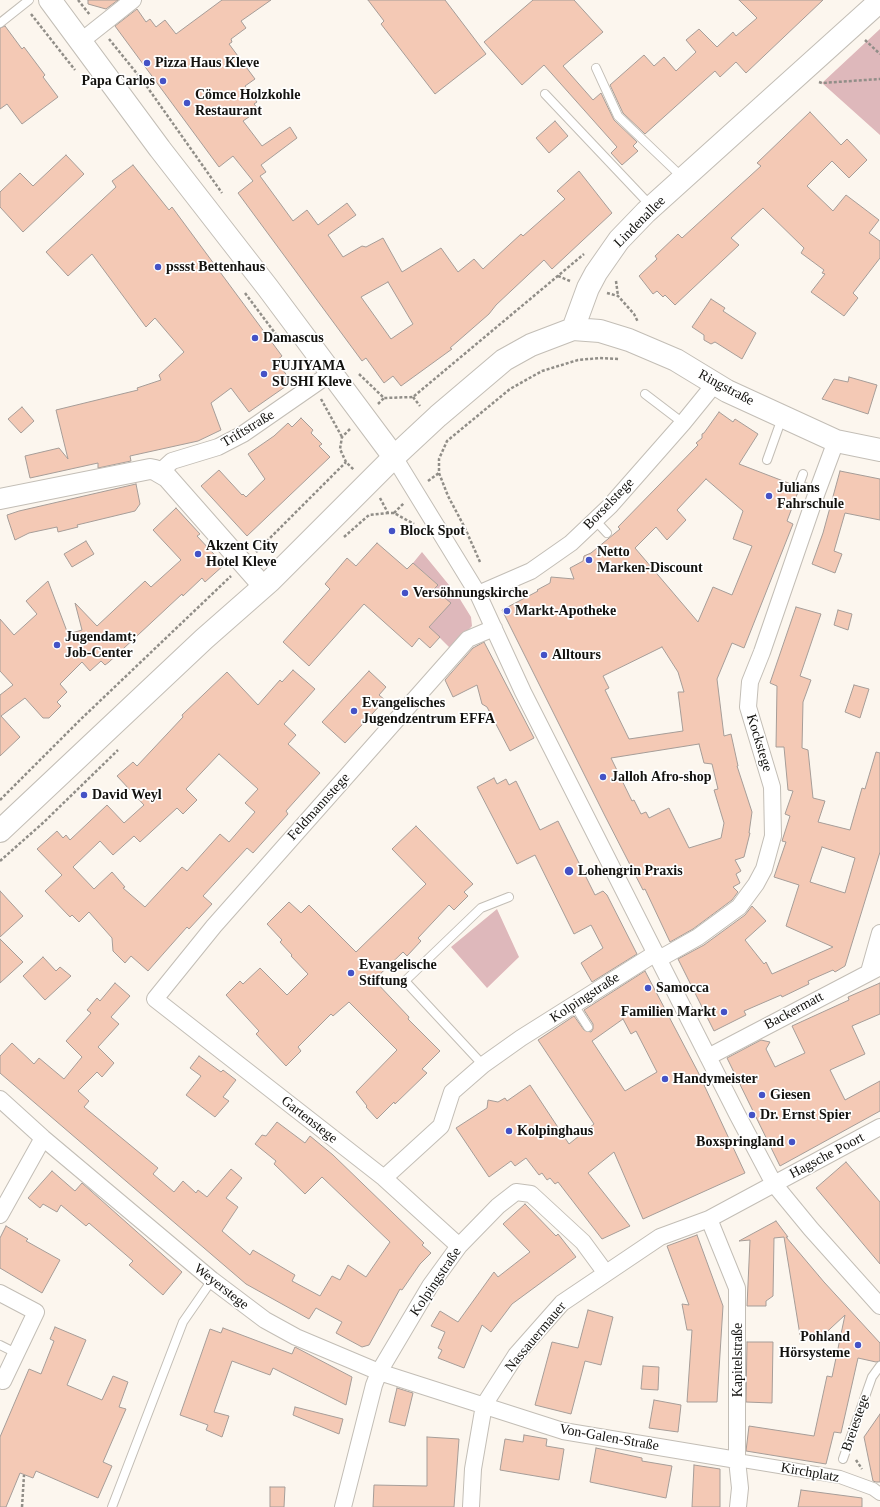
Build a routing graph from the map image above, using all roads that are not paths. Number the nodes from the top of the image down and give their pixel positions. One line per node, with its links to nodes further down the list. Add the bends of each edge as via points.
1 (29, 0): 5 (lane)
2 (50, 0): 6 (main road)
3 (133, 0): 6 (street)
4 (880, 1): 9 (main road, Lindenallee)
5 (0, 23)
6 (80, 42): 12 (main road)
7 (596, 68): 9 (lane, via 618,116)
8 (546, 94): 10 (lane)
9 (684, 179): 10 (main road, Lindenallee)
10 (652, 208): 11 (main road, Lindenallee, via 619,240 596,273)
11 (573, 329): 13 (main road, Ringstraße, via 600,331 629,340 676,360); 19 (main road, via 531,345 504,360)
12 (331, 373): 19 (main road); 21 (street, Triftstraße, via 243,434 218,447 172,461)
13 (714, 383): 15 (main road, Ringstraße); 16 (street, Borselstege)
14 (645, 394): 16 (lane)
15 (782, 417): 17 (main road, Ringstraße); 20 (lane)
16 (683, 423): 25 (street, Borselstege)
17 (836, 441): 18 (main road, Ringstraße); 23 (street, Kockstege)
18 (880, 450)
19 (394, 457): 27 (main road); 28 (street)
20 (767, 460)
21 (160, 472): 24 (street, via 150,469); 27 (street, via 250,559)
22 (803, 474): 23 (lane, via 799,485)
23 (817, 492): 33 (street, Kockstege, via 750,682 748,707 772,787 773,836 764,869 739,907 698,937)
24 (0, 499)
25 (595, 520): 26 (lane); 28 (street, Borselstege, via 571,543 531,571)
26 (607, 533)
27 (263, 586): 30 (main road)
28 (478, 594): 29 (street)
29 (494, 628): 33 (street, via 523,692); 35 (street, Feldmannstege, via 468,638 214,926)
30 (0, 831)
31 (509, 897): 39 (lane, via 481,908 405,981)
32 (880, 933): 34 (street)
33 (658, 956): 36 (street, Kolpingstraße); 38 (street)
34 (874, 969): 38 (street, Backermatt)
35 (155, 999): 43 (street, Gartenstege)
36 (574, 1005): 37 (lane); 39 (street, Kolpingstraße)
37 (588, 1027)
38 (708, 1057): 44 (street)
39 (483, 1065): 43 (street, Kolpingstraße, via 452,1092 441,1126)
40 (0, 1099): 42 (street, Weyerstege)
41 (880, 1127): 44 (street, Hagsche Poort)
42 (43, 1138): 45 (street); 49 (street, Weyerstege)
43 (384, 1178): 47 (street, Gartenstege)
44 (774, 1184): 46 (street, Hagsche Poort); 51 (street)
45 (0, 1215)
46 (709, 1219): 48 (street, Nassauermauer, via 660,1237); 59 (street, Kapitelstraße, via 737,1288)
47 (459, 1246): 48 (street, Kolpingstraße, via 498,1206 516,1192 531,1194 583,1242); 55 (street, Kolpingstraße, via 430,1286)
48 (606, 1272): 57 (street, Nassauermauer, via 562,1303 516,1355)
49 (212, 1280): 55 (street, Weyerstege, via 266,1320 296,1337); 61 (lane, via 183,1322)
50 (0, 1294): 53 (street, via 36,1312)
51 (880, 1306)
52 (0, 1345): 53 (lane)
53 (16, 1353): 56 (street)
54 (880, 1366): 58 (lane, Breiestege, via 872,1377)
55 (379, 1372): 57 (street, Weyerstege); 62 (street, Kolpingstraße)
56 (3, 1381)
57 (484, 1406): 59 (street, Von-Galen-Straße, via 563,1431); 63 (street, Nassauermauer, via 473,1469)
58 (843, 1459)
59 (737, 1460): 60 (street, Kirchplatz, via 840,1477 874,1489); 64 (street, Kapitelstraße, via 740,1488)
60 (880, 1494)
61 (112, 1507)
62 (343, 1507)
63 (471, 1507)
64 (738, 1507)

